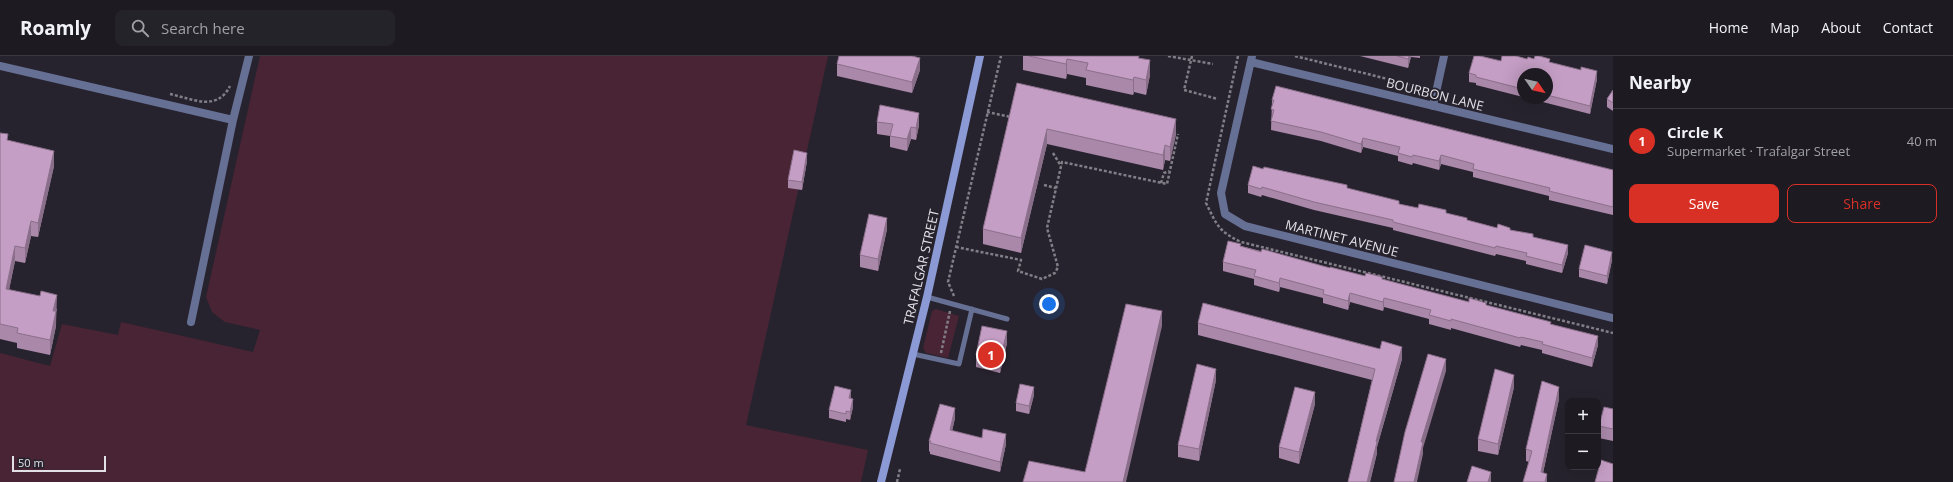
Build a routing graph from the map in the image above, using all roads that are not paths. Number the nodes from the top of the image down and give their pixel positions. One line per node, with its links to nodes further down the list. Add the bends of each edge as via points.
1 (249, 56): 7 (street)
2 (980, 56): 9 (main road, TRAFALGAR STREET)
3 (1444, 56): 6 (street)
4 (1252, 59): 6 (street, BOURBON LANE); 11 (street, MARTINET AVENUE, via 1221,193 1225,214 1245,226)
5 (0, 66): 7 (street)
6 (1433, 106): 8 (street, BOURBON LANE)
7 (233, 120): 13 (street)
8 (1613, 149)
9 (927, 297): 10 (lane); 14 (main road, TRAFALGAR STREET)
10 (972, 309): 12 (lane); 14 (lane, via 959,364)
11 (1613, 318)
12 (1007, 319)
13 (191, 322)
14 (913, 354): 15 (main road, TRAFALGAR STREET)
15 (881, 482)

